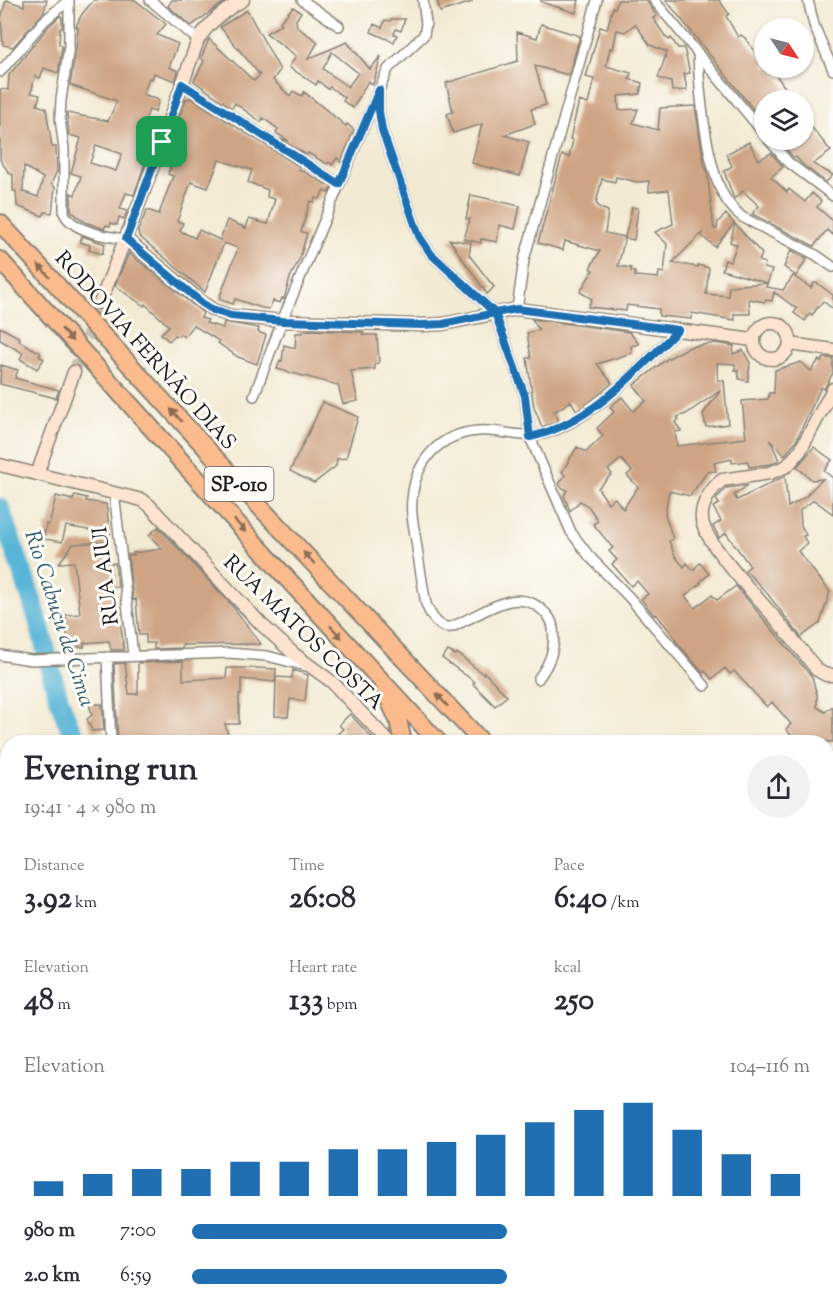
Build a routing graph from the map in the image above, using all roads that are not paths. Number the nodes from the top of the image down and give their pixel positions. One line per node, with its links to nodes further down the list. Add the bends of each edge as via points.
1 (69, 0): 13 (street, via 44,21); 21 (street, via 69,46 60,118 64,213 76,226)
2 (150, 0): 10 (street)
3 (243, 0): 10 (street, via 207,25)
4 (302, 0): 9 (street)
5 (423, 0): 15 (street, via 424,35 388,69)
6 (597, 0): 25 (street, via 524,260)
7 (654, 0): 11 (street)
8 (808, 0): 12 (street)
9 (339, 26)
10 (198, 40): 14 (street)
11 (698, 53): 16 (street); 23 (street, via 713,166 723,196 742,217)
12 (833, 70)
13 (0, 72)
14 (182, 84): 18 (street); 21 (street)
15 (379, 90): 18 (street); 26 (street, via 382,130 419,236 431,254)
16 (754, 122)
17 (778, 150): 19 (street)
18 (339, 184): 27 (street)
19 (833, 196)
20 (0, 223): 51 (highway, RODOVIA FERNÃO DIAS / SP-010, one-way to 20)
21 (126, 239): 24 (street); 27 (street, via 213,310 231,316)
22 (0, 260): 45 (highway, SP-010, one-way to 45)
23 (833, 267)
24 (100, 303)
25 (517, 309): 26 (street); 28 (street)
26 (495, 313): 27 (street, via 422,325); 35 (street, via 525,396)
27 (282, 321): 34 (street)
28 (678, 330): 29 (street); 35 (street, via 589,410 569,424)
29 (753, 340): 30 (street, via 757,351 772,359 784,355); 30 (street, via 763,325 774,322 788,332)
30 (790, 344): 31 (street)
31 (833, 350)
32 (74, 372): 37 (street)
33 (833, 389): 43 (street, via 795,458 780,470 722,480 705,502 702,519 705,530 727,561 817,670)
34 (254, 396)
35 (530, 437): 44 (street, via 484,430 467,432 439,444 421,468 411,500 430,615 438,623 452,627 510,600 538,606 547,613 554,633 551,659); 46 (street, via 578,543)
36 (0, 465): 37 (street, RUA MATOS COSTA)
37 (38, 474): 38 (street, RUA MATOS COSTA)
38 (114, 492): 40 (street, RUA AIUI); 42 (street, RUA MATOS COSTA, via 150,505 261,624)
39 (0, 655): 41 (street, via 31,660)
40 (133, 655): 41 (street); 42 (street, via 249,654)
41 (107, 657): 47 (street)
42 (314, 668): 48 (street, RUA MATOS COSTA)
43 (833, 675)
44 (538, 679)
45 (380, 680): 49 (highway); 50 (highway, SP-010)
46 (705, 686)
47 (111, 735)
48 (382, 735)
49 (401, 735)
50 (431, 735)
51 (475, 735)

